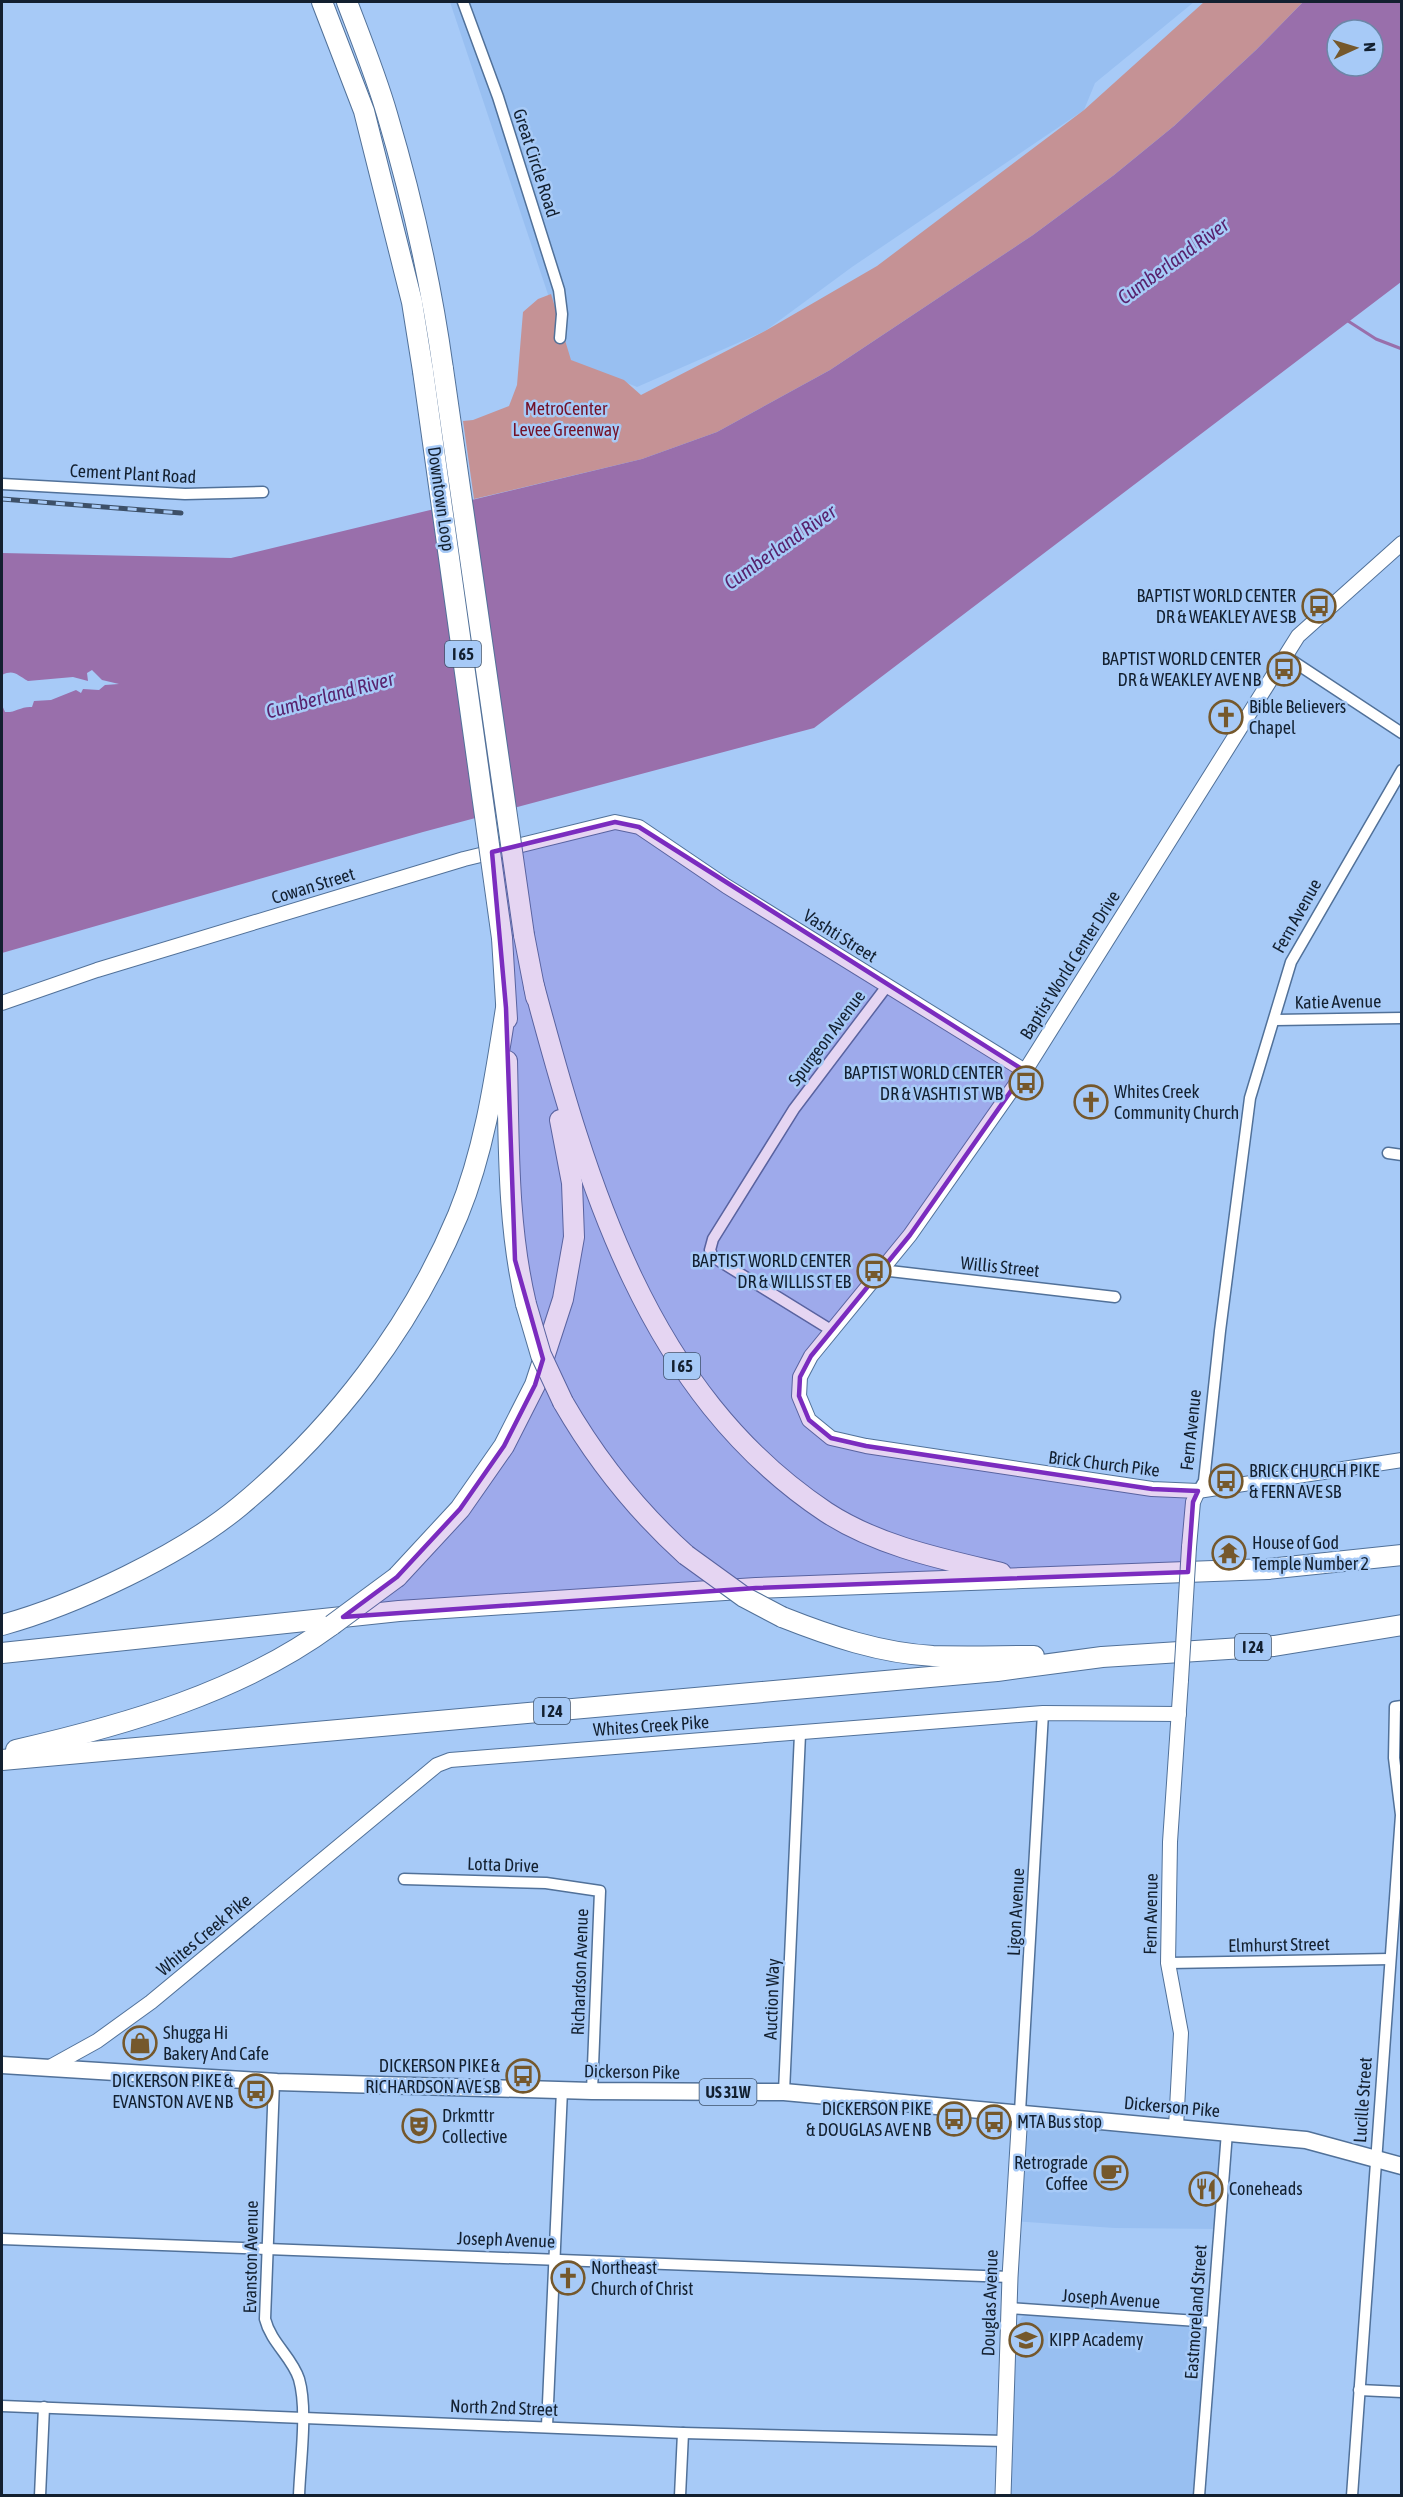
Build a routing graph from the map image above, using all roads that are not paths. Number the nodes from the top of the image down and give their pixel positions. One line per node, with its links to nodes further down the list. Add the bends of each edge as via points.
1 (322, 2): 15 (highway, Downtown Loop / I 65, bridge, via 364,111 410,291 502,938)
2 (347, 2): 12 (highway, Downtown Loop / I 65, bridge, via 387,111 433,295)
3 (463, 2): 4 (street, Great Circle Road, via 498,97 559,290)
4 (560, 338)
5 (2, 484): 6 (street, Cement Plant Road, via 184,494)
6 (263, 492)
7 (1401, 543): 8 (street, Baptist World Center Drive, via 1298,636)
8 (1284, 657): 9 (street); 18 (street, Baptist World Center Drive)
9 (1401, 733)
10 (1401, 770): 17 (street, Fern Avenue, via 1291,962)
11 (639, 827): 13 (street, Vashti Street); 14 (street, Cowan Street, via 615,822 464,859 86,973)
12 (534, 986): 28 (highway, I 65, via 581,1154 624,1262 660,1332 728,1429 773,1471 848,1523 880,1539 946,1560); 37 (highway, bridge, via 572,1183 574,1237 563,1299 535,1385 504,1446 460,1509 397,1577 302,1647 230,1684 130,1719)
13 (886, 986): 18 (street, Vashti Street); 23 (street, Spurgeon Avenue, via 794,1109 713,1239 710,1250 713,1257)
14 (2, 1003)
15 (506, 1008): 29 (highway, via 480,1151 458,1215 418,1294 383,1351 336,1412 238,1508 180,1546 64,1604); 32 (highway, I 65, bridge, via 510,1195 515,1260 526,1304 541,1355 590,1448 653,1525 686,1555 744,1597 828,1635 871,1647 931,1656)
16 (1401, 1018): 17 (street, Katie Avenue)
17 (1275, 1020): 26 (street, Fern Avenue, via 1250,1098 1204,1481)
18 (1024, 1071): 21 (street, Baptist World Center Drive, via 910,1235)
19 (1388, 1153): 20 (street)
20 (1401, 1155)
21 (881, 1270): 22 (street, Willis Street); 23 (street, Baptist World Center Drive)
22 (1115, 1297)
23 (831, 1330): 24 (street, Baptist World Center Drive, via 800,1377 798,1396)
24 (809, 1420): 26 (street, Brick Church Pike, via 831,1438 866,1446 1152,1489)
25 (1401, 1460): 26 (street, Brick Church Pike)
26 (1198, 1491): 35 (street, Fern Avenue, bridge, via 1192,1502)
27 (1401, 1555): 28 (highway, via 1268,1569)
28 (1018, 1577): 31 (highway, via 410,1610)
29 (2, 1625)
30 (1401, 1625): 32 (highway, I 24, via 1274,1646)
31 (2, 1653)
32 (1102, 1657): 38 (highway, I 24, via 997,1671)
33 (1398, 1706): 39 (street, Lucille Street, via 1394,1758)
34 (1043, 1713): 35 (street, Whites Creek Pike); 36 (street, Whites Creek Pike); 51 (street, Ligon Avenue)
35 (1179, 1714): 44 (street, Fern Avenue, via 1170,1842)
36 (800, 1734): 46 (street, Whites Creek Pike, via 450,1760 437,1765 151,2002 97,2041); 50 (street, Auction Way)
37 (2, 1753)
38 (2, 1760)
39 (1401, 1815): 42 (street, Lucille Street)
40 (404, 1880): 41 (street, Lotta Drive, via 542,1883)
41 (600, 1891): 49 (street, Richardson Avenue)
42 (1397, 1913): 43 (street, Lucille Street)
43 (1390, 1959): 44 (street, Elmhurst Street); 54 (street, Lucille Street)
44 (1168, 1964): 52 (street, Fern Avenue, via 1181,2033)
45 (2, 2065): 46 (main road, Dickerson Pike / US 31W)
46 (50, 2067): 47 (main road, Dickerson Pike / US 31W)
47 (274, 2082): 48 (main road, Dickerson Pike / US 31W); 57 (street, Evanston Avenue)
48 (562, 2090): 49 (main road, Dickerson Pike / US 31W); 58 (street)
49 (592, 2091): 50 (main road, Dickerson Pike / US 31W)
50 (784, 2092): 51 (main road, Dickerson Pike / US 31W)
51 (1020, 2112): 52 (main road, Dickerson Pike / US 31W); 59 (main road, Douglas Avenue)
52 (1176, 2127): 53 (main road, Dickerson Pike / US 31W)
53 (1227, 2132): 54 (main road, Dickerson Pike / US 31W, via 1306,2140); 61 (street, Eastmoreland Street)
54 (1376, 2157): 55 (main road, Dickerson Pike / US 31W); 62 (street, Lucille Street)
55 (1401, 2166)
56 (2, 2239): 57 (street, Joseph Avenue)
57 (266, 2248): 58 (street, Joseph Avenue); 66 (street, Evanston Avenue, via 265,2319 268,2333 298,2377 304,2399)
58 (556, 2258): 59 (street, Joseph Avenue); 67 (street)
59 (1010, 2277): 60 (main road, Douglas Avenue)
60 (1009, 2308): 61 (street, Joseph Avenue); 69 (main road, Douglas Avenue)
61 (1212, 2322): 74 (street, Eastmoreland Street)
62 (1359, 2390): 63 (street); 75 (street, Lucille Street)
63 (1401, 2392)
64 (2, 2406): 65 (street, North 2nd Street)
65 (44, 2407): 66 (street, North 2nd Street); 70 (street)
66 (302, 2417): 67 (street, North 2nd Street); 71 (street, Evanston Avenue)
67 (547, 2426): 68 (street, North 2nd Street)
68 (683, 2433): 69 (street, North 2nd Street); 72 (street)
69 (1005, 2441): 73 (main road, Douglas Avenue)
70 (40, 2496)
71 (299, 2496)
72 (680, 2496)
73 (1003, 2496)
74 (1199, 2496)
75 (1352, 2496)

